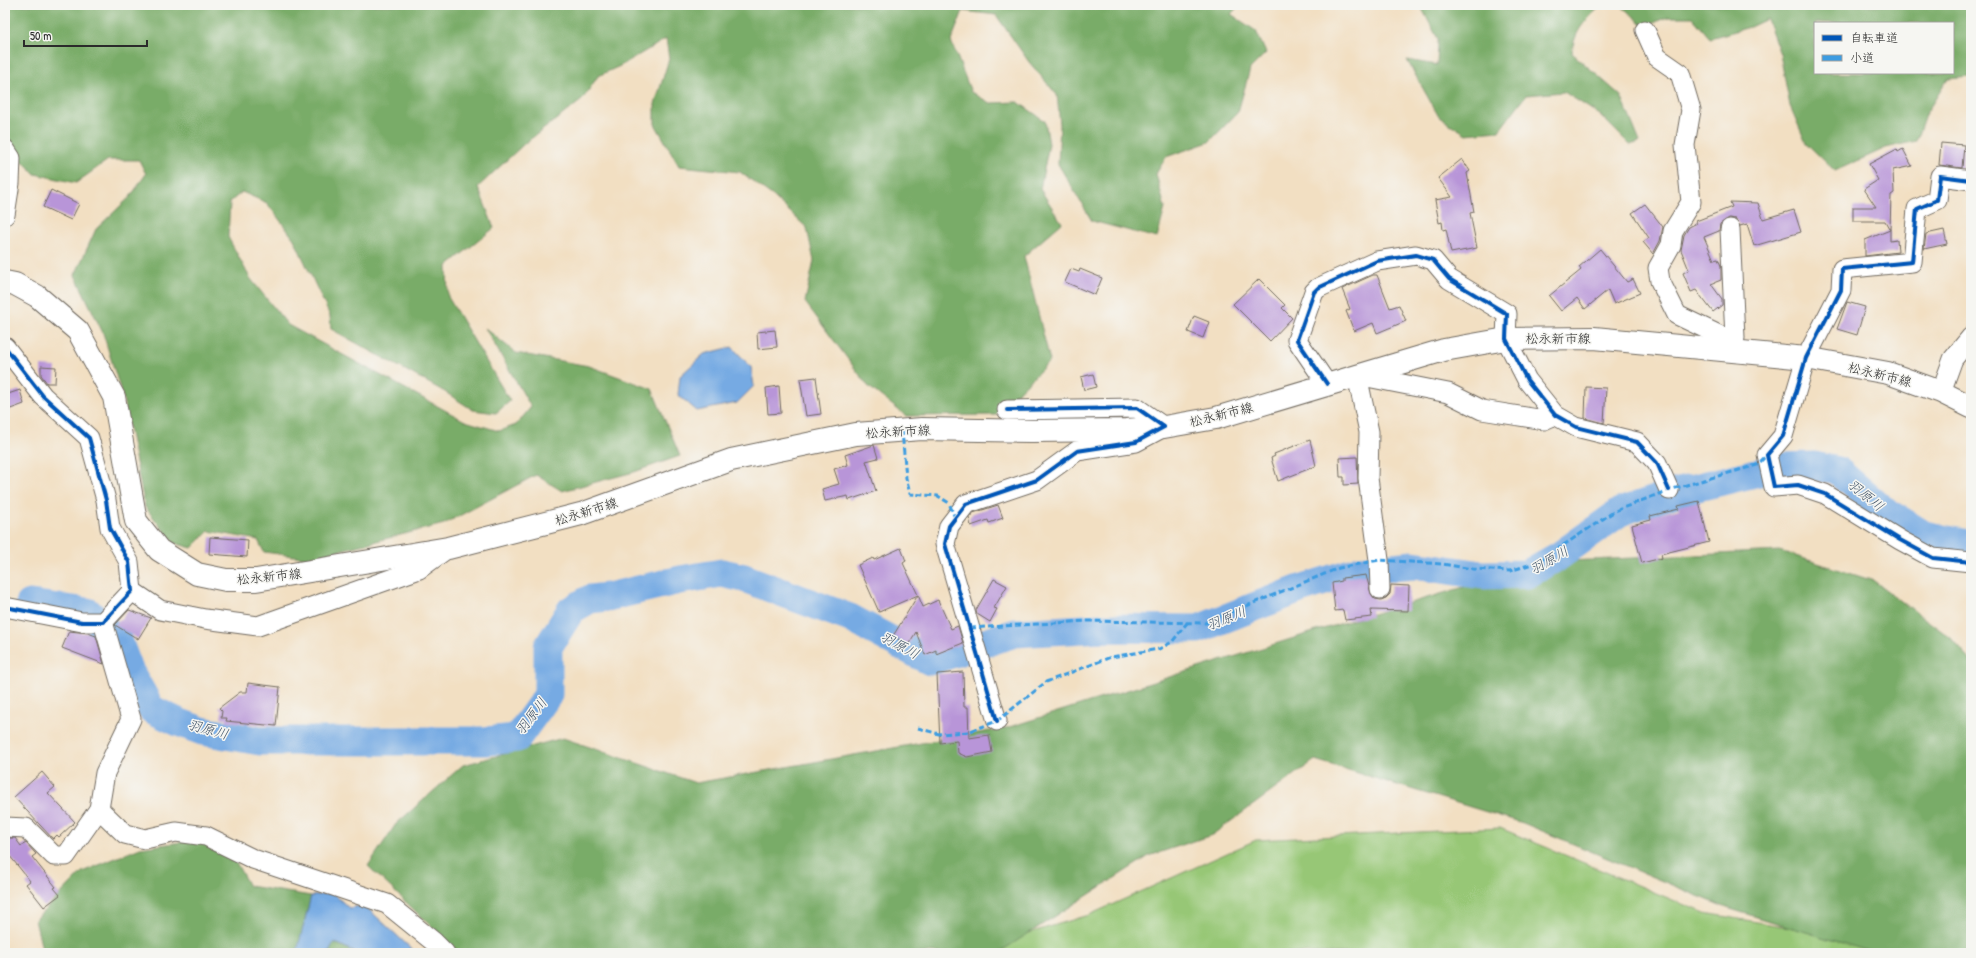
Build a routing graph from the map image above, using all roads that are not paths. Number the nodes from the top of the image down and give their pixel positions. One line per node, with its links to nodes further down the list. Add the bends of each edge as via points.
1 (1645, 30): 10 (street, via 1657,57 1680,73 1691,110 1685,145 1691,202 1673,231 1671,245 1658,268 1660,281 1677,315 1721,336)
2 (5, 149): 4 (street, via 11,158)
3 (1971, 180): 11 (street, via 1940,176 1937,200 1917,209 1912,262 1842,269 1841,290)
4 (5, 215)
5 (1730, 229): 10 (street, via 1735,338)
6 (5, 282): 20 (main road, 松永新市線, via 15,284 37,296 78,331 114,396 136,521 159,550 196,574 226,580 256,580)
7 (1506, 338): 10 (main road, 松永新市線, via 1594,338); 12 (main road, 松永新市線, via 1444,350); 13 (street, via 1507,314 1449,279 1433,260 1416,255 1377,261 1314,292 1297,340); 17 (street, via 1527,380)
8 (1971, 338): 14 (street, via 1953,359)
9 (5, 347): 23 (street, via 43,396 89,438 106,500 110,528 129,562)
10 (1729, 350): 11 (main road, 松永新市線)
11 (1806, 358): 14 (main road, 松永新市線, via 1888,373); 21 (street, via 1783,436 1767,455 1774,487 1798,485 1825,494 1933,558)
12 (1357, 375): 13 (main road, 松永新市線); 17 (street, via 1448,393 1482,410 1544,420); 22 (street, via 1369,432 1368,478 1379,560)
13 (1327, 384): 18 (main road, 松永新市線, via 1216,418)
14 (1941, 392): 15 (main road, 松永新市線)
15 (1971, 407)
16 (1007, 410): 18 (street, via 1138,408)
17 (1555, 415): 19 (street, via 1576,427 1637,442 1657,464)
18 (1164, 427): 20 (main road, 松永新市線, via 1126,430 922,429 856,434 731,460 581,514); 26 (street, via 1136,442 1077,451 1037,480 966,504 949,526 945,544)
19 (1669, 490)
20 (448, 548): 23 (street, via 419,568 258,626 160,610)
21 (1971, 562)
22 (1380, 589)
23 (132, 592): 25 (street)
24 (5, 607): 25 (street, via 82,622)
25 (103, 622): 27 (street, via 131,719 105,773)
26 (997, 721)
27 (99, 809): 28 (street, via 66,856 54,856 26,828); 29 (street, via 125,834 145,839 176,832 206,836 253,859 387,904)
28 (5, 827)
29 (445, 953)

